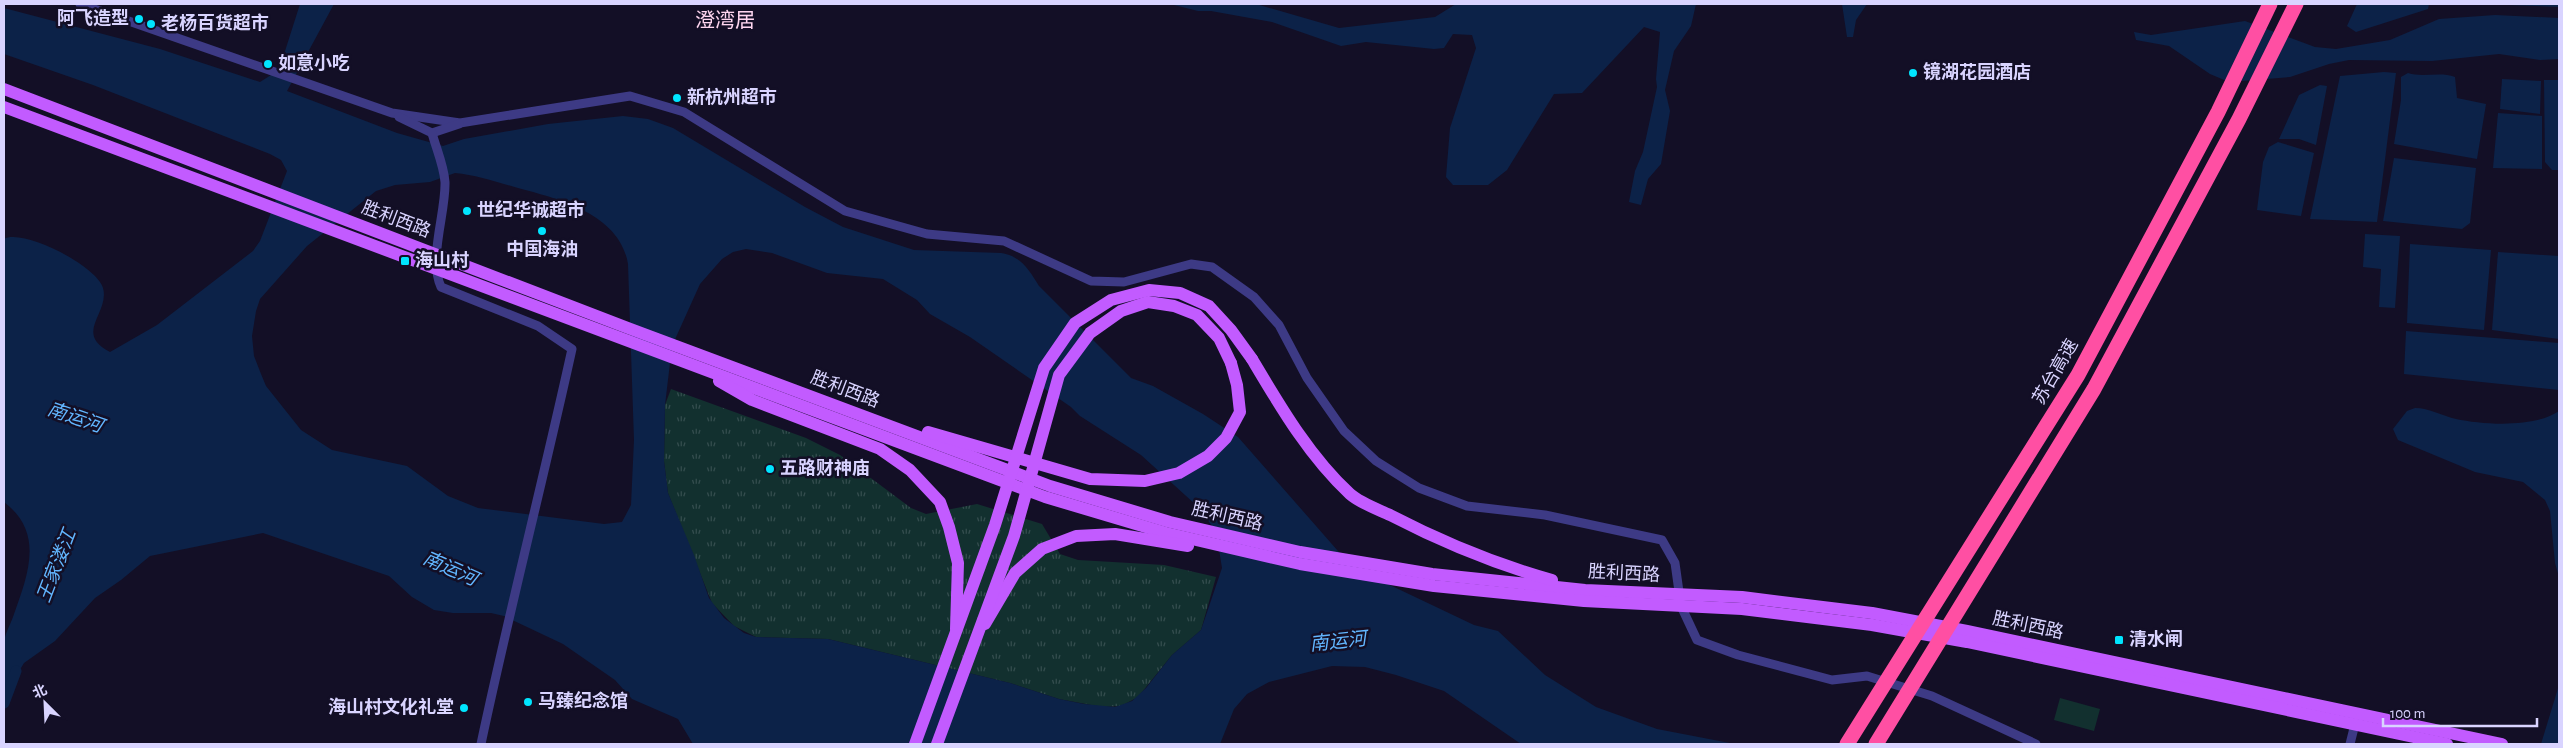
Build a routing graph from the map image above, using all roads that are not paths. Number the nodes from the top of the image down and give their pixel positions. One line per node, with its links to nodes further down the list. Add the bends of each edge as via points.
1 (80, 4): 6 (street)
2 (2270, 4): 23 (highway, 苏台高速, bridge, via 2218,112 2078,375)
3 (2296, 4): 24 (highway, bridge, via 2239,120 2094,389)
4 (4, 89): 9 (main road, 胜利西路)
5 (4, 108): 10 (main road, 胜利西路)
6 (392, 113): 7 (street); 8 (street)
7 (460, 123): 8 (street); 16 (street, via 630,96 684,112 845,211 927,234 1004,241 1091,281 1124,282 1191,264 1212,267 1254,297 1279,325 1307,378 1344,431 1376,461 1419,488 1468,506 1545,515 1662,540 1675,563)
8 (433, 136): 9 (street, via 445,181)
9 (437, 254): 10 (street); 11 (main road, 胜利西路)
10 (438, 269): 11 (main road, 胜利西路); 20 (street, via 441,287 538,326 572,349)
11 (629, 334): 12 (main road, 胜利西路)
12 (675, 353): 13 (main road, 胜利西路); 14 (main road, 胜利西路, via 1045,497 1166,533); 17 (main road, bridge, via 752,400 880,449 910,470 940,502 958,563)
13 (832, 404): 15 (main road, 胜利西路, via 1050,486 1170,522 1310,554 1432,574); 18 (main road, bridge, via 1090,479 1145,481 1179,473 1208,456 1226,438 1240,412 1238,385 1219,338 1197,315 1174,306 1148,302 1121,311 1090,333 1059,375 1014,536)
14 (1300, 564): 16 (main road, 胜利西路, via 1434,586 1584,601); 18 (main road, bridge, via 1115,534 1076,536 1042,549 1015,573)
15 (1585, 590): 16 (main road, 胜利西路); 17 (main road, bridge, via 1507,567 1442,541 1351,495 1315,455 1252,359 1208,306 1180,293 1149,290 1111,300 1076,323 1044,368 995,526)
16 (1681, 600): 19 (main road, 胜利西路, via 1920,634); 25 (street, via 1697,640 1738,655 1832,680 1867,676 1932,696)
17 (956, 633): 21 (main road, bridge)
18 (974, 642): 22 (main road, bridge)
19 (2356, 719): 26 (street); 27 (main road, 胜利西路); 28 (main road, 胜利西路)
20 (481, 744)
21 (915, 744)
22 (937, 744)
23 (1847, 744)
24 (1876, 744)
25 (2036, 744)
26 (2350, 744)
27 (2447, 744)
28 (2502, 744)

